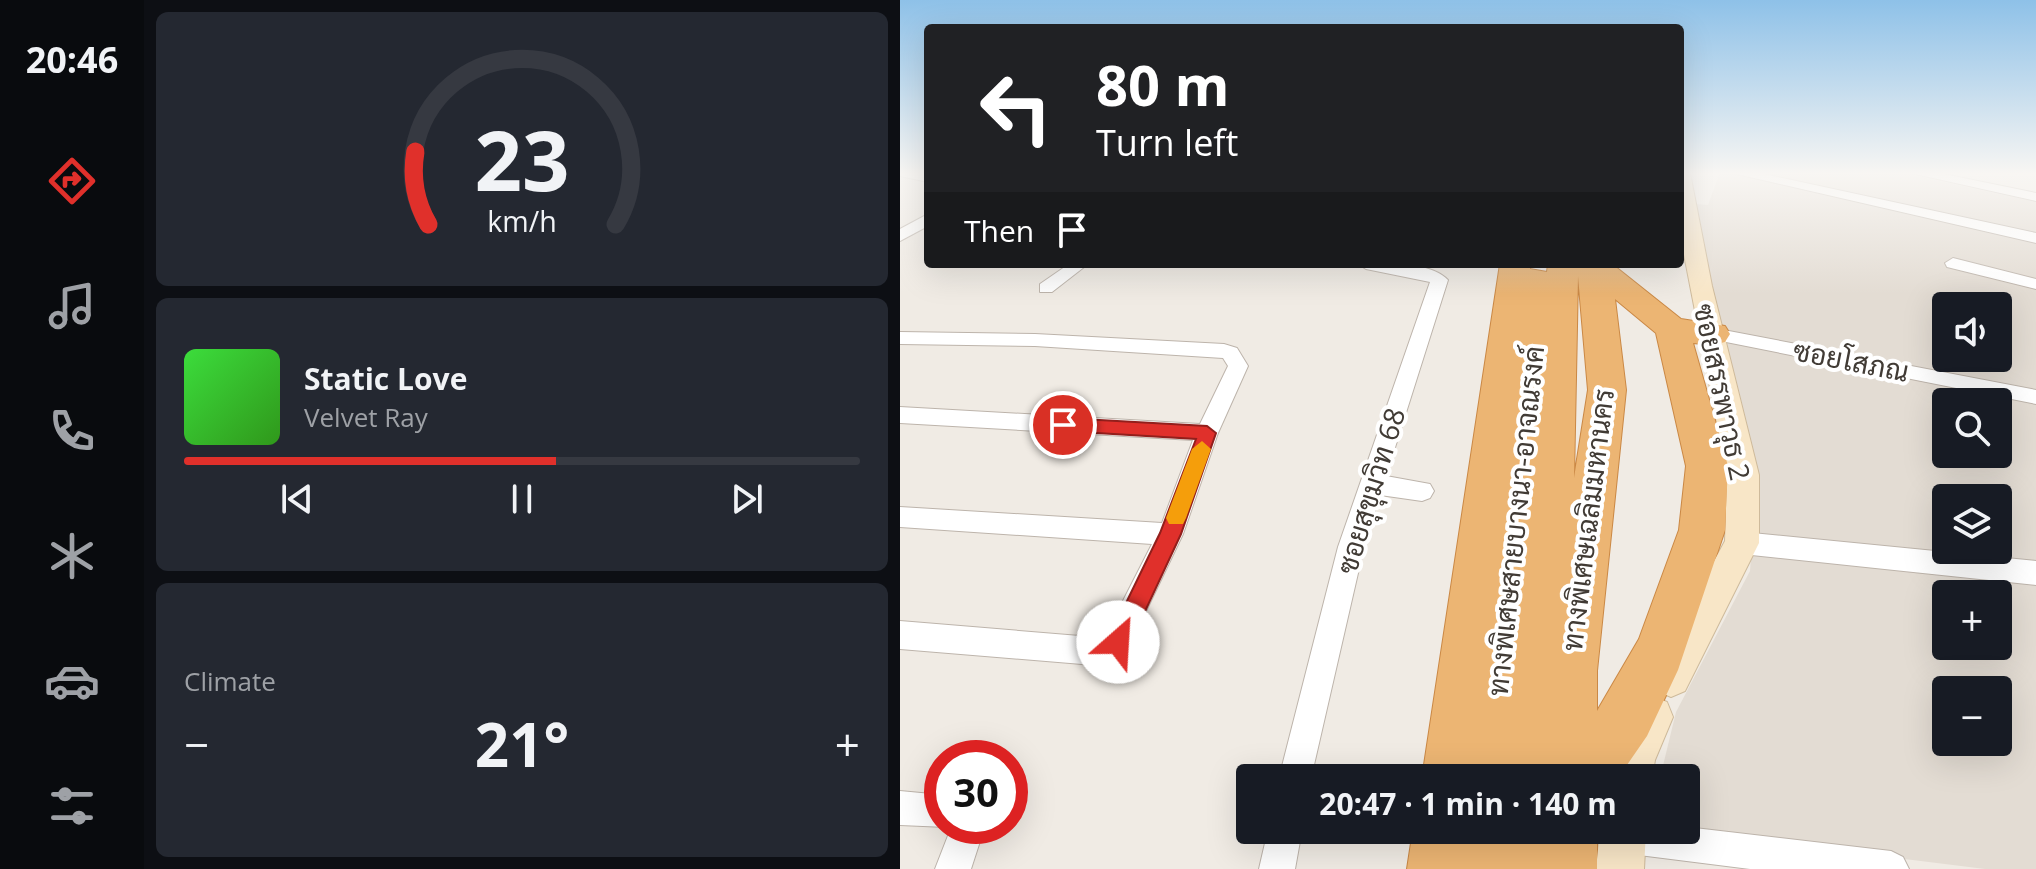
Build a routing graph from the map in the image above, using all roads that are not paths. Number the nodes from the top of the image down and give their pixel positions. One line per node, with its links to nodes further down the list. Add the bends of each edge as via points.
1 (1687, 213): 16 (street, ซอยสรรพาวุธ 2, via 1700,286)
2 (1920, 213): 5 (street)
3 (924, 221): 4 (street)
4 (900, 236)
5 (2036, 238)
6 (1953, 263): 14 (street)
7 (1074, 268): 15 (street)
8 (1388, 268): 21 (street, ซอยสุขุมวิท 68, via 1439,280)
9 (1488, 268): 28 (highway, via 1465,475)
10 (1563, 268): 32 (highway, ทางพิเศษสายบางนา-อาจณรงค์, via 1556,443)
11 (1593, 268): 33 (highway, ทางพิเศษเฉลิมมหานคร, via 1607,390 1570,671)
12 (1598, 268): 16 (highway)
13 (1524, 282): 28 (highway); 31 (highway, ทางพิเศษสายบางนา-อาจณรงค์, via 1537,330)
14 (2036, 284)
15 (1046, 288)
16 (1692, 332): 18 (street, ซอยโสภณ); 25 (street, ซอยสรรพาวุธ 2, via 1743,475); 34 (highway, via 1707,466 1702,530 1660,652)
17 (900, 338): 20 (street, via 1224,351 1238,366)
18 (2036, 397)
19 (900, 415): 20 (street)
20 (1207, 433): 24 (street)
21 (1372, 484): 22 (street); 29 (street, ซอยสุขุมวิท 68, via 1351,547)
22 (1422, 491)
23 (900, 517): 24 (street)
24 (1170, 534): 27 (street, via 1118,642 1106,652)
25 (1742, 543): 26 (street); 35 (street, ซอยสรรพาวุธ 2, via 1686,643)
26 (2036, 573)
27 (900, 635)
28 (1464, 679): 30 (highway)
29 (1298, 764)
30 (1453, 764)
31 (1490, 764)
32 (1528, 764)
33 (1568, 764)
34 (1594, 764)
35 (1632, 764)
36 (900, 808): 37 (street)
37 (924, 810)
38 (962, 844): 43 (street)
39 (1282, 844): 44 (street)
40 (1442, 844): 45 (highway)
41 (1483, 844): 46 (highway)
42 (1576, 846): 47 (street)
43 (953, 869)
44 (1277, 869)
45 (1439, 869)
46 (1481, 869)
47 (1891, 869)

